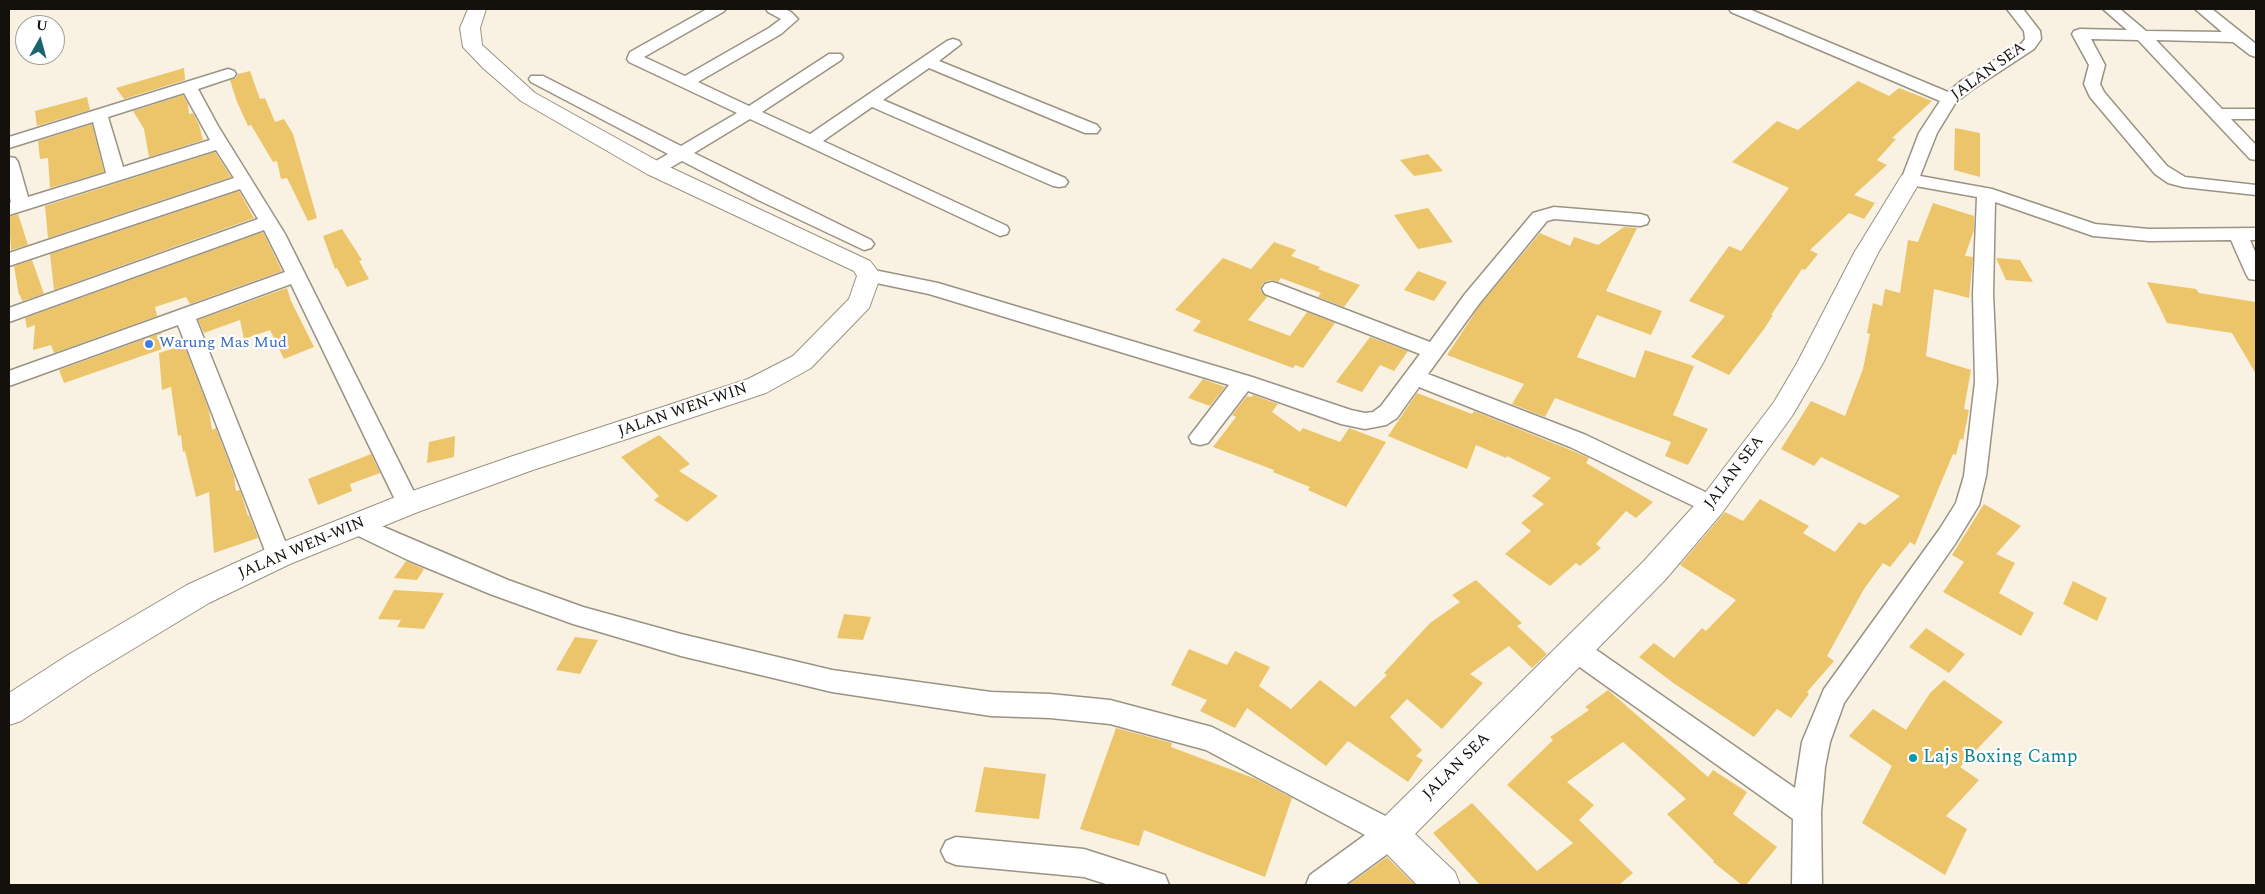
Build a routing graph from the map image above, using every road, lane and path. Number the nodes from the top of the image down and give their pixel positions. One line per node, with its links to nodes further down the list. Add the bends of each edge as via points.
1 (476, 9): 31 (street, via 470,28 473,47 490,64 528,97)
2 (718, 9): 16 (street, via 636,54 635,59 643,64)
3 (773, 9): 16 (street, via 790,19)
4 (1736, 9): 18 (street)
5 (2015, 9): 18 (street, JALAN SEA, via 2032,31 2033,39 2028,46)
6 (2111, 9): 8 (street)
7 (2203, 9): 9 (street)
8 (2143, 36): 9 (street); 22 (street); 36 (street, via 2080,34 2097,65 2092,84 2096,92 2161,170 2174,179)
9 (2240, 37): 11 (street)
10 (953, 44): 13 (street)
11 (2256, 52)
12 (835, 56): 20 (street)
13 (928, 62): 19 (street); 24 (street)
14 (228, 74): 17 (street)
15 (537, 79): 28 (street)
16 (686, 82): 20 (street)
17 (188, 86): 21 (street); 27 (street)
18 (1950, 99): 33 (street, JALAN SEA, via 1928,133)
19 (872, 101): 25 (street); 35 (street)
20 (749, 112): 25 (street); 28 (street)
21 (99, 114): 26 (street); 32 (street)
22 (2218, 114): 23 (street); 29 (street)
23 (2256, 114)
24 (1091, 129)
25 (811, 141): 41 (street)
26 (9, 143)
27 (219, 143): 32 (street); 34 (street)
28 (682, 153): 31 (street); 43 (street)
29 (2256, 155)
30 (9, 162): 38 (street)
31 (656, 169): 47 (street, via 862,266)
32 (116, 174): 38 (street)
33 (1910, 180): 37 (street); 57 (street, JALAN SEA, via 1866,253 1783,409)
34 (244, 181): 40 (street); 44 (street)
35 (1059, 182)
36 (2256, 190)
37 (1986, 193): 42 (street, via 2093,230 2149,235); 62 (street, via 1983,294 1986,382 1975,476 1967,505 1832,697 1816,742)
38 (15, 207)
39 (1640, 220): 51 (street, via 1554,213 1540,216)
40 (269, 222): 46 (street); 49 (street)
41 (1000, 230)
42 (2247, 235): 45 (street)
43 (864, 244)
44 (9, 260)
45 (2256, 274)
46 (298, 275): 50 (street); 56 (street)
47 (869, 275): 54 (street, via 931,288); 56 (street, JALAN WEN-WIN, via 860,302 837,328 802,362 757,386)
48 (1272, 289): 51 (street)
49 (9, 315)
50 (185, 317): 53 (street); 59 (street)
51 (1433, 351): 52 (street)
52 (1415, 377): 54 (street, via 1389,412 1378,419 1365,421); 57 (street, via 1578,441)
53 (9, 379)
54 (1244, 382): 55 (street)
55 (1200, 437)
56 (408, 504): 58 (street, JALAN WEN-WIN)
57 (1712, 505): 60 (street, JALAN SEA, via 1654,572)
58 (358, 525): 59 (street, JALAN WEN-WIN); 63 (street, via 499,587 582,617 680,645 832,681 991,704 1110,712 1212,739)
59 (279, 556): 61 (street, JALAN WEN-WIN, via 198,594)
60 (1576, 650): 62 (street); 63 (street, JALAN SEA)
61 (9, 711)
62 (1807, 812): 68 (street)
63 (1391, 834): 66 (street); 67 (street)
64 (956, 851): 65 (street, via 1084,863)
65 (1154, 885)
66 (1321, 885)
67 (1442, 885)
68 (1807, 885)

